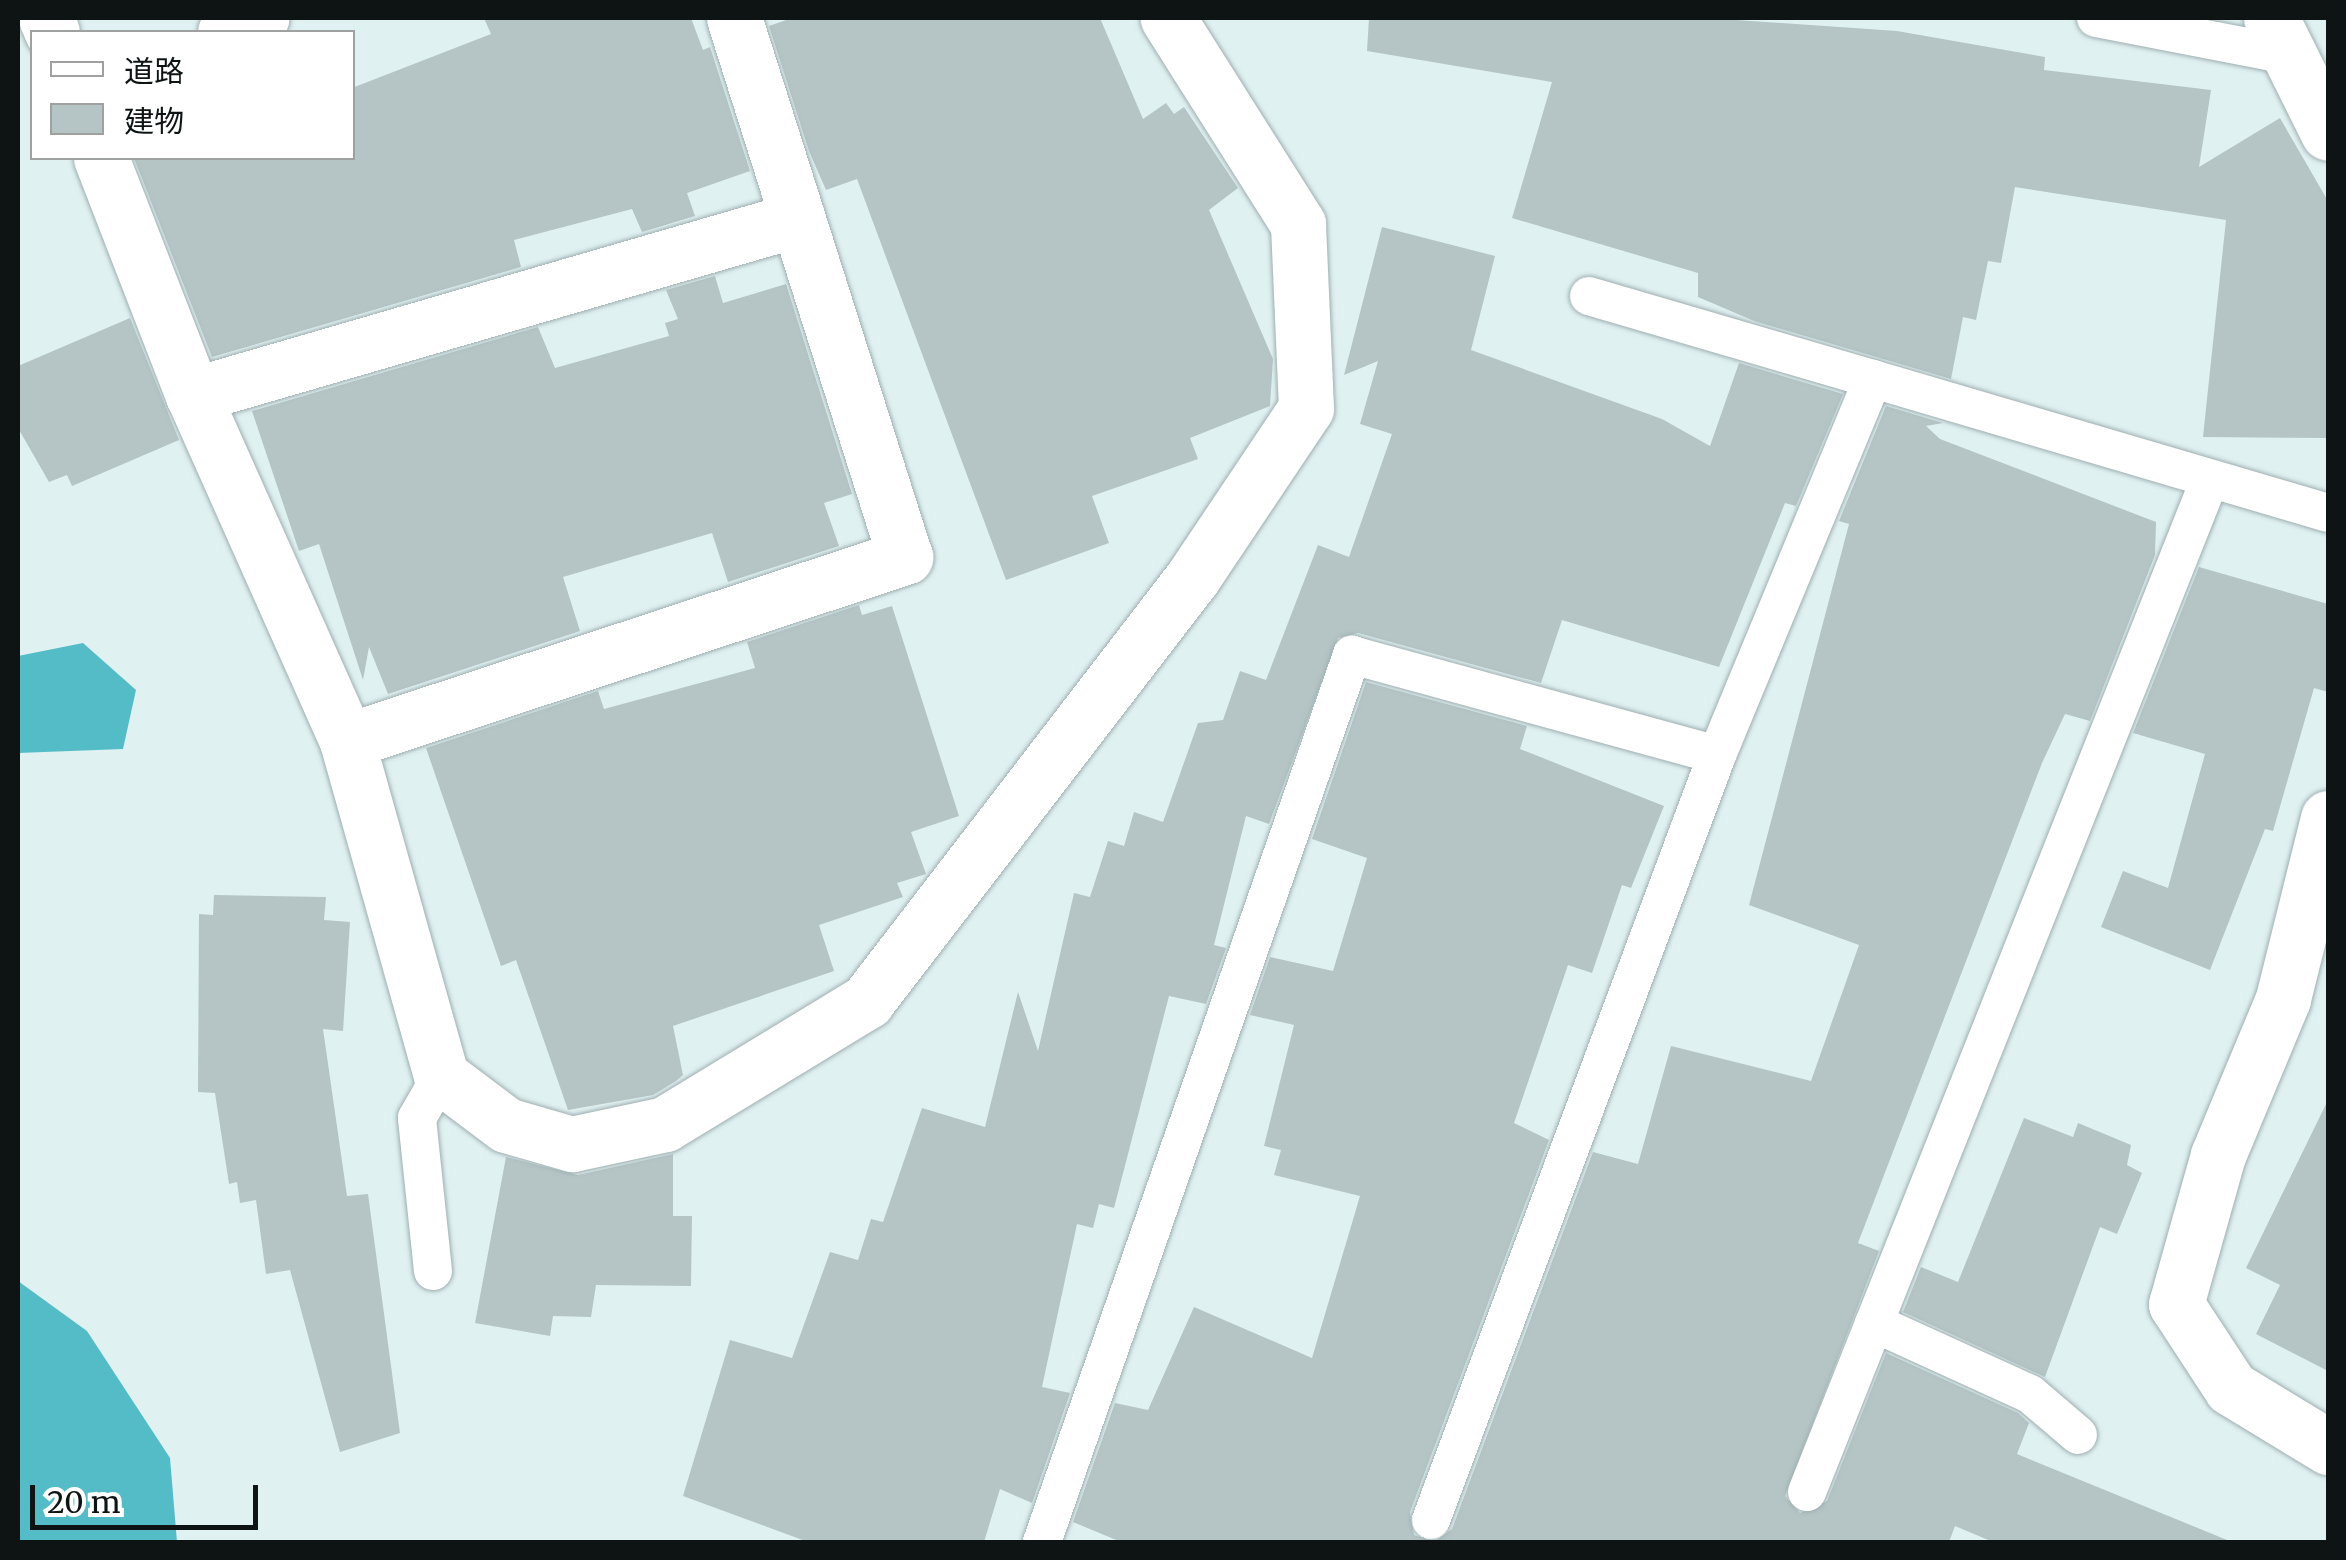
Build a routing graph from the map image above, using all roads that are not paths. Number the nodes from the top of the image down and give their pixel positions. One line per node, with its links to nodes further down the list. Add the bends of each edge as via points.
1 (262, 18): 5 (street)
2 (734, 18): 9 (street)
3 (1168, 18): 18 (street, via 1298,224 1306,408 1193,576 868,1001 665,1124 572,1144 506,1124)
4 (2096, 18): 6 (lane)
5 (230, 30)
6 (2277, 36): 7 (street)
7 (2328, 133)
8 (102, 160): 12 (street)
9 (798, 219): 12 (street); 15 (street, via 905,557)
10 (1589, 296): 11 (lane)
11 (1873, 379): 13 (lane); 16 (lane)
12 (192, 395): 15 (street)
13 (2210, 479): 14 (lane); 20 (lane)
14 (2328, 513)
15 (348, 741): 18 (street)
16 (1717, 755): 24 (lane); 25 (lane, via 1352,655)
17 (2328, 818): 22 (street, via 2283,999 2218,1155 2176,1304 2231,1388)
18 (441, 1076): 19 (lane, via 417,1118)
19 (433, 1272)
20 (1874, 1322): 21 (lane, via 2030,1394); 23 (lane)
21 (2078, 1435)
22 (2328, 1447)
23 (1807, 1492)
24 (1431, 1520)
25 (1042, 1542)

